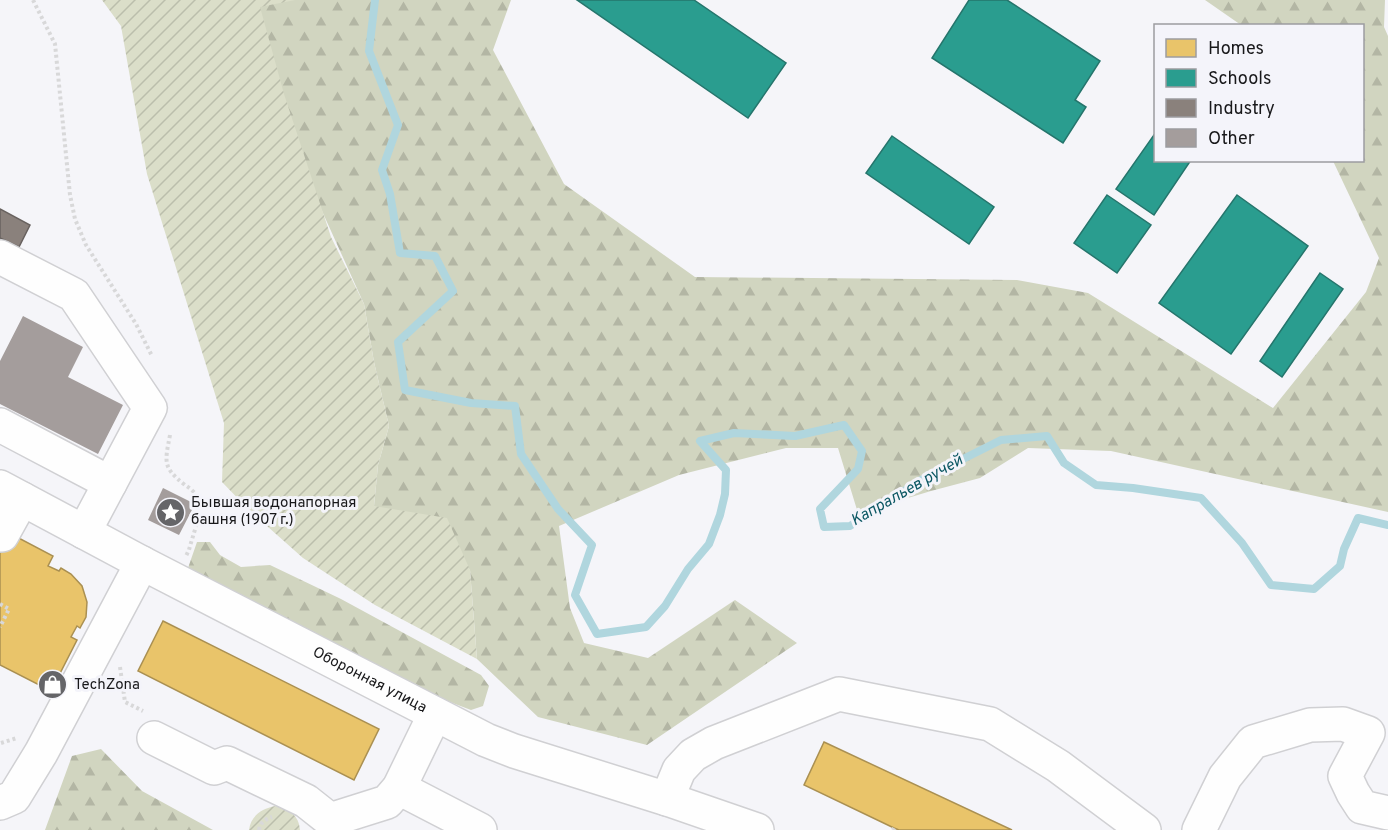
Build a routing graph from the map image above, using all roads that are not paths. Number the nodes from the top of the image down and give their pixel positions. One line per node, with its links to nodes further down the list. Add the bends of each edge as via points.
1 (0, 257): 3 (street, via 74,295 150,408)
2 (0, 425): 3 (street)
3 (110, 483): 5 (street)
4 (11, 493): 5 (street, Оборонная улица); 6 (street)
5 (84, 532): 7 (street, Оборонная улица)
6 (2, 535)
7 (142, 563): 8 (street, Оборонная улица); 11 (street, via 41,753 14,797)
8 (435, 714): 10 (street); 12 (street, Оборонная улица, via 486,740)
9 (149, 725): 14 (street, via 214,768 227,763 306,801)
10 (399, 788): 14 (street, via 387,802); 15 (street)
11 (0, 803)
12 (672, 811): 16 (street, Оборонная улица); 17 (street, via 679,770 693,754 839,694 990,724 1058,766)
13 (1388, 813): 18 (street, via 1362,807 1345,776 1368,733 1343,724 1310,724 1253,742 1226,777)
14 (330, 825)
15 (480, 830)
16 (757, 830)
17 (1144, 830)
18 (1199, 830)

